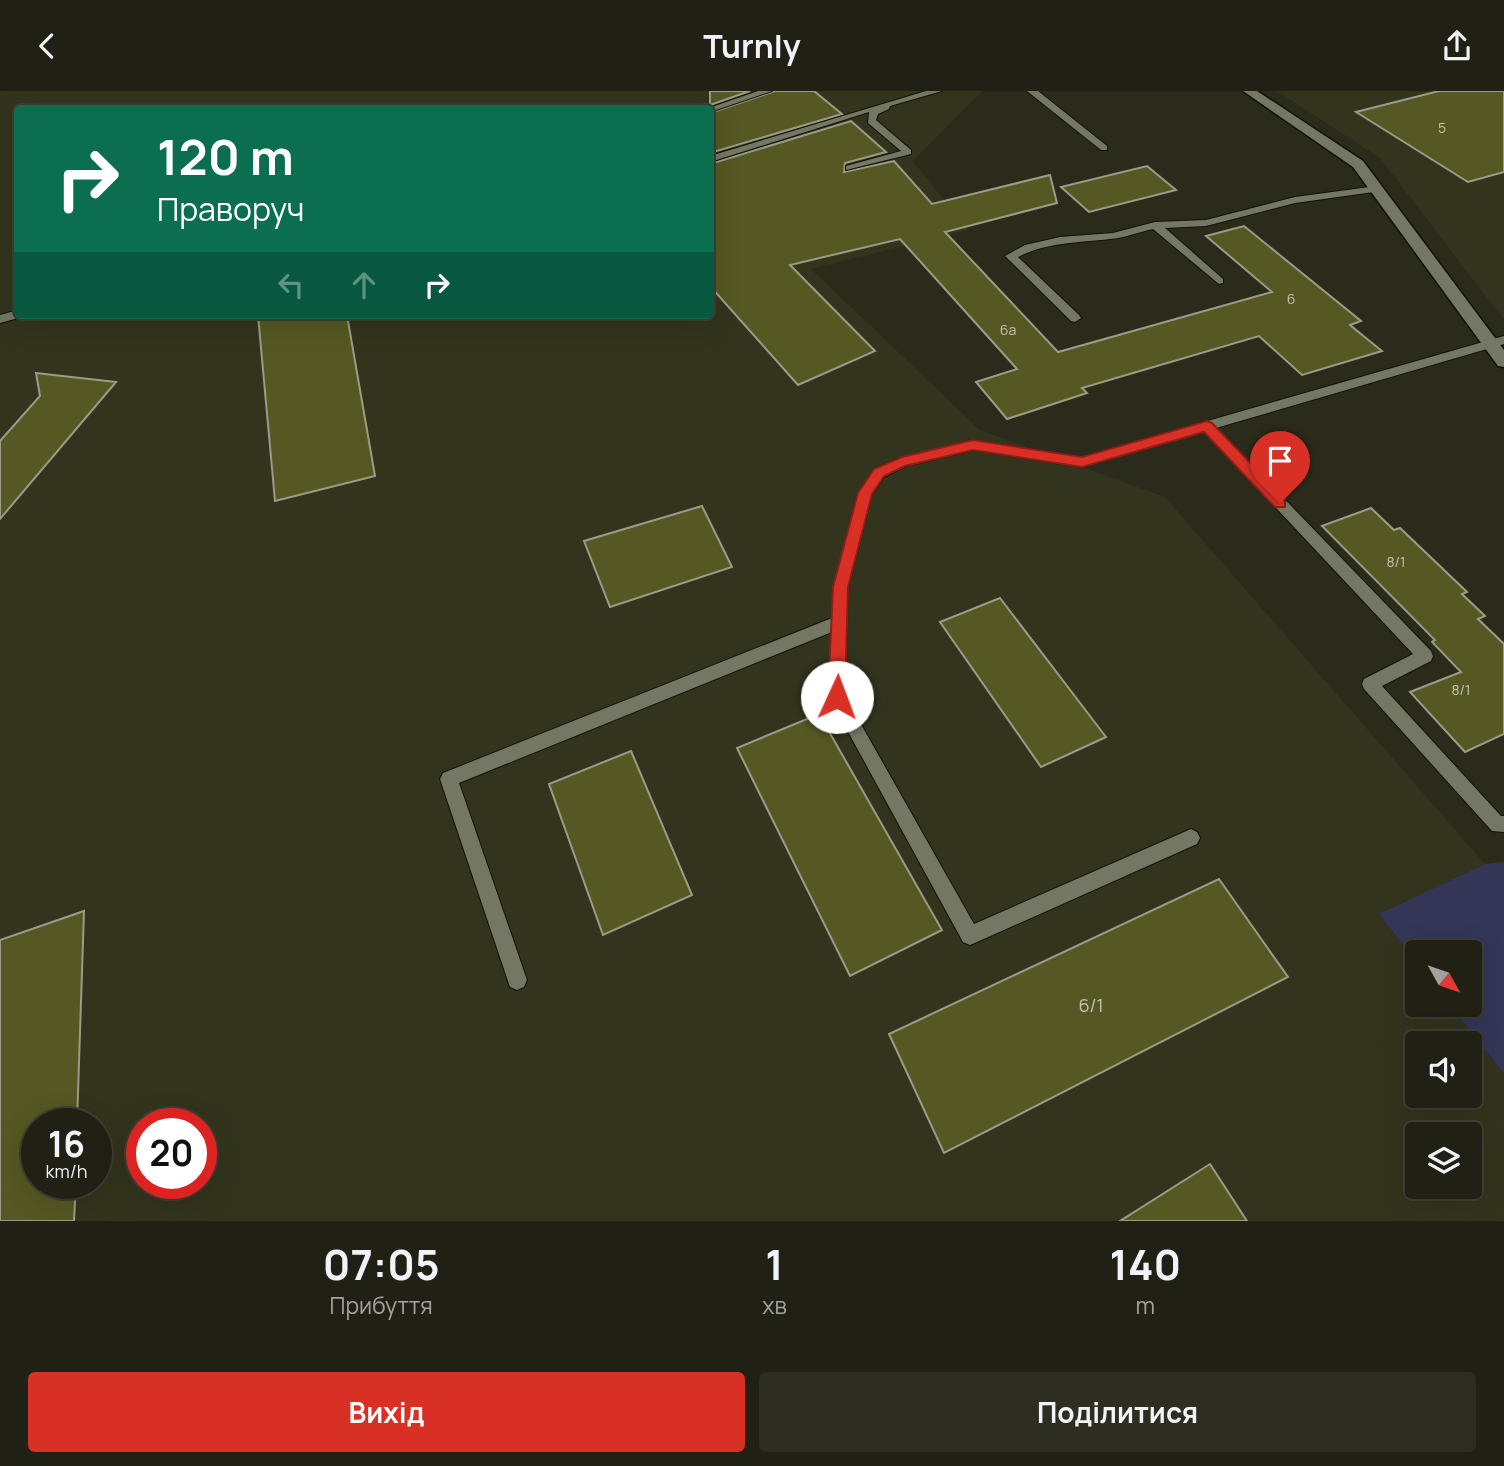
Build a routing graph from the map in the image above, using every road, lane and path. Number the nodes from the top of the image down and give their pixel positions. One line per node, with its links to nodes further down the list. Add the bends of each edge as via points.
1 (767, 91): 6 (lane)
2 (937, 91): 5 (lane)
3 (1032, 91): 7 (lane)
4 (1249, 91): 10 (street, via 1358,164)
5 (897, 101): 8 (lane); 9 (lane, via 874,112 872,121 908,152)
6 (714, 108)
7 (1104, 148)
8 (714, 158)
9 (850, 168)
10 (1377, 189): 11 (lane, via 1295,200 1206,223); 14 (street)
11 (1155, 225): 12 (lane); 13 (lane, via 1113,236 1040,244 1011,256)
12 (1219, 281)
13 (1075, 318)
14 (1497, 342): 15 (street); 16 (lane)
15 (1504, 362)
16 (1207, 426): 17 (lane, via 1082,462 973,445 902,462 879,473 865,493 841,587); 18 (lane, via 1425,656 1370,684 1498,825)
17 (839, 622): 19 (lane, via 837,697 970,936); 20 (lane, via 449,779)
18 (1504, 824)
19 (1191, 838)
20 (517, 979)

